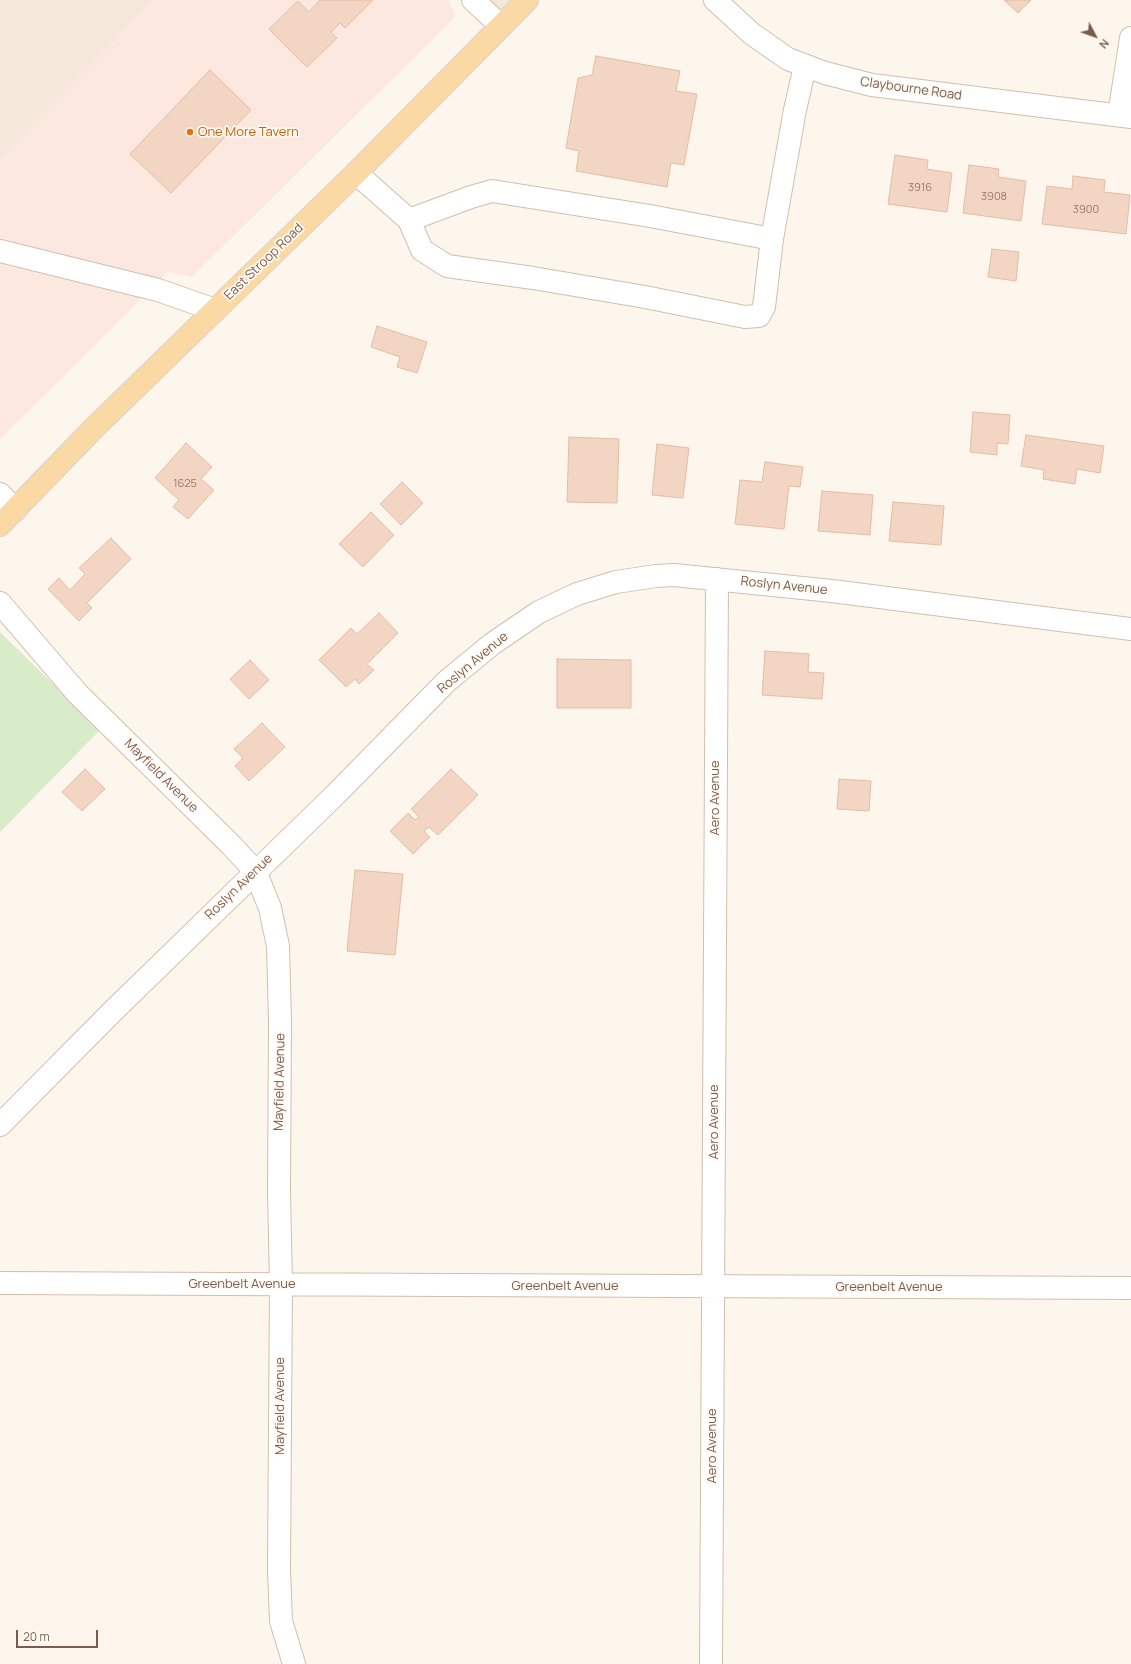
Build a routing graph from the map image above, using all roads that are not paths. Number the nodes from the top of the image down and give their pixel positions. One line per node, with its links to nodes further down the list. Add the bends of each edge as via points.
1 (473, 0): 4 (street)
2 (527, 0): 4 (main road, East Stroop Road)
3 (715, 0): 6 (street, Claybourne Road, via 752,34 788,59)
4 (502, 26): 8 (main road, East Stroop Road)
5 (1131, 38): 7 (street)
6 (805, 66): 7 (street, Claybourne Road, via 872,85); 10 (street)
7 (1125, 116)
8 (356, 173): 9 (street); 12 (main road, East Stroop Road)
9 (409, 220): 10 (street, via 492,191 650,216); 10 (street, via 422,250 447,266 533,278 745,317 759,316 764,307)
10 (772, 239)
11 (0, 251): 12 (street, via 158,290)
12 (215, 310): 14 (main road, East Stroop Road)
13 (0, 494): 14 (street)
14 (7, 517)
15 (717, 579): 17 (street, Roslyn Avenue); 18 (street, Roslyn Avenue, via 674,575 616,582 577,594 539,612 492,644 447,681 336,794); 22 (street, Aero Avenue)
16 (0, 603): 18 (street, Mayfield Avenue, via 77,693)
17 (1131, 629)
18 (255, 871): 19 (street, Roslyn Avenue); 21 (street, Mayfield Avenue, via 270,908 278,946)
19 (0, 1125)
20 (0, 1283): 21 (street, Greenbelt Avenue)
21 (281, 1284): 22 (street, Greenbelt Avenue); 24 (street, Mayfield Avenue, via 279,1570 281,1621)
22 (713, 1287): 23 (street, Greenbelt Avenue); 25 (street, Aero Avenue)
23 (1131, 1288)
24 (294, 1664)
25 (711, 1664)

